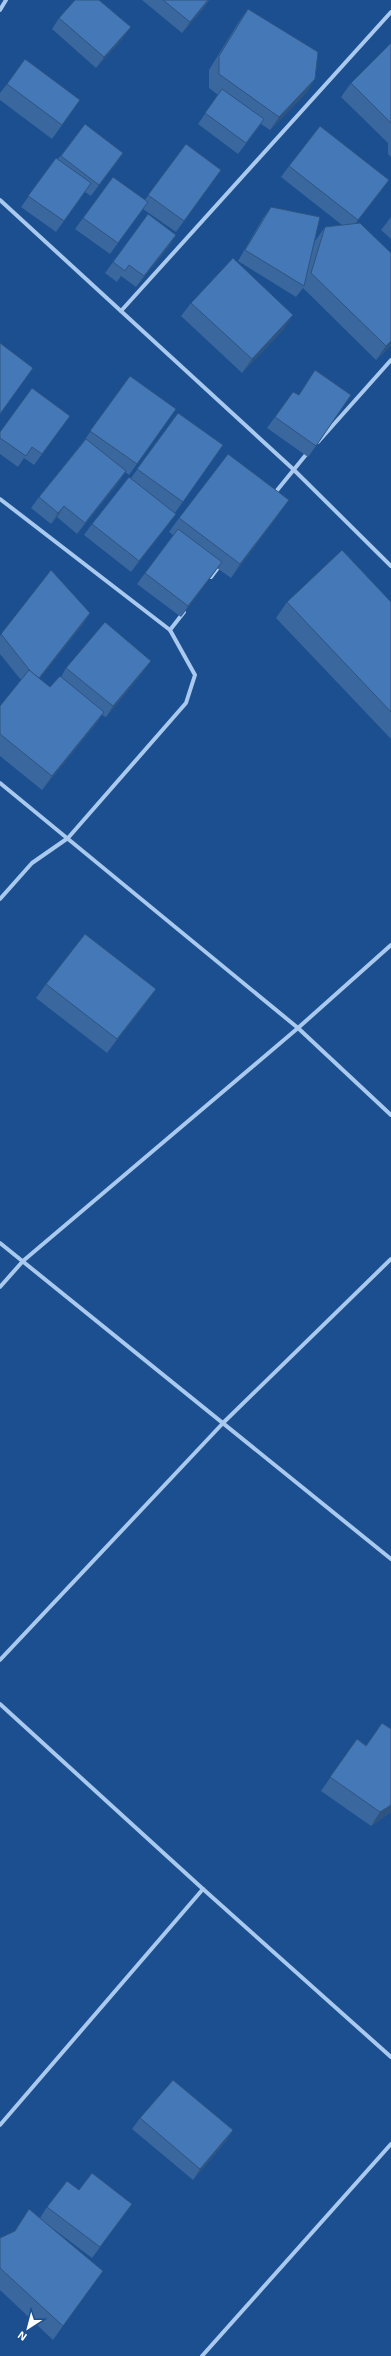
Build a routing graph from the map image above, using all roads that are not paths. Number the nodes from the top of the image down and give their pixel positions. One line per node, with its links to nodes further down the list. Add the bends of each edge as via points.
1 (6, 0): 2 (street)
2 (0, 10)
3 (391, 12): 5 (street)
4 (0, 200): 5 (street)
5 (121, 311): 7 (street)
6 (391, 360): 7 (street)
7 (293, 469): 9 (street); 11 (street)
8 (0, 499): 14 (street)
9 (270, 500)
10 (223, 560): 12 (street)
11 (391, 566)
12 (209, 579)
13 (185, 610): 14 (street)
14 (170, 630): 16 (street, via 195,675 186,703)
15 (0, 782): 16 (street)
16 (68, 838): 17 (street, via 32,863); 19 (street)
17 (0, 899)
18 (391, 944): 19 (street)
19 (298, 1028): 20 (street); 23 (street)
20 (391, 1115)
21 (0, 1243): 23 (street)
22 (391, 1259): 25 (street)
23 (23, 1261): 24 (street); 25 (street)
24 (0, 1287)
25 (224, 1422): 26 (street); 27 (street)
26 (391, 1559)
27 (0, 1660)
28 (0, 1704): 29 (street)
29 (203, 1890): 30 (street); 31 (street)
30 (391, 2057)
31 (0, 2126)
32 (391, 2144): 33 (street)
33 (202, 2356)

